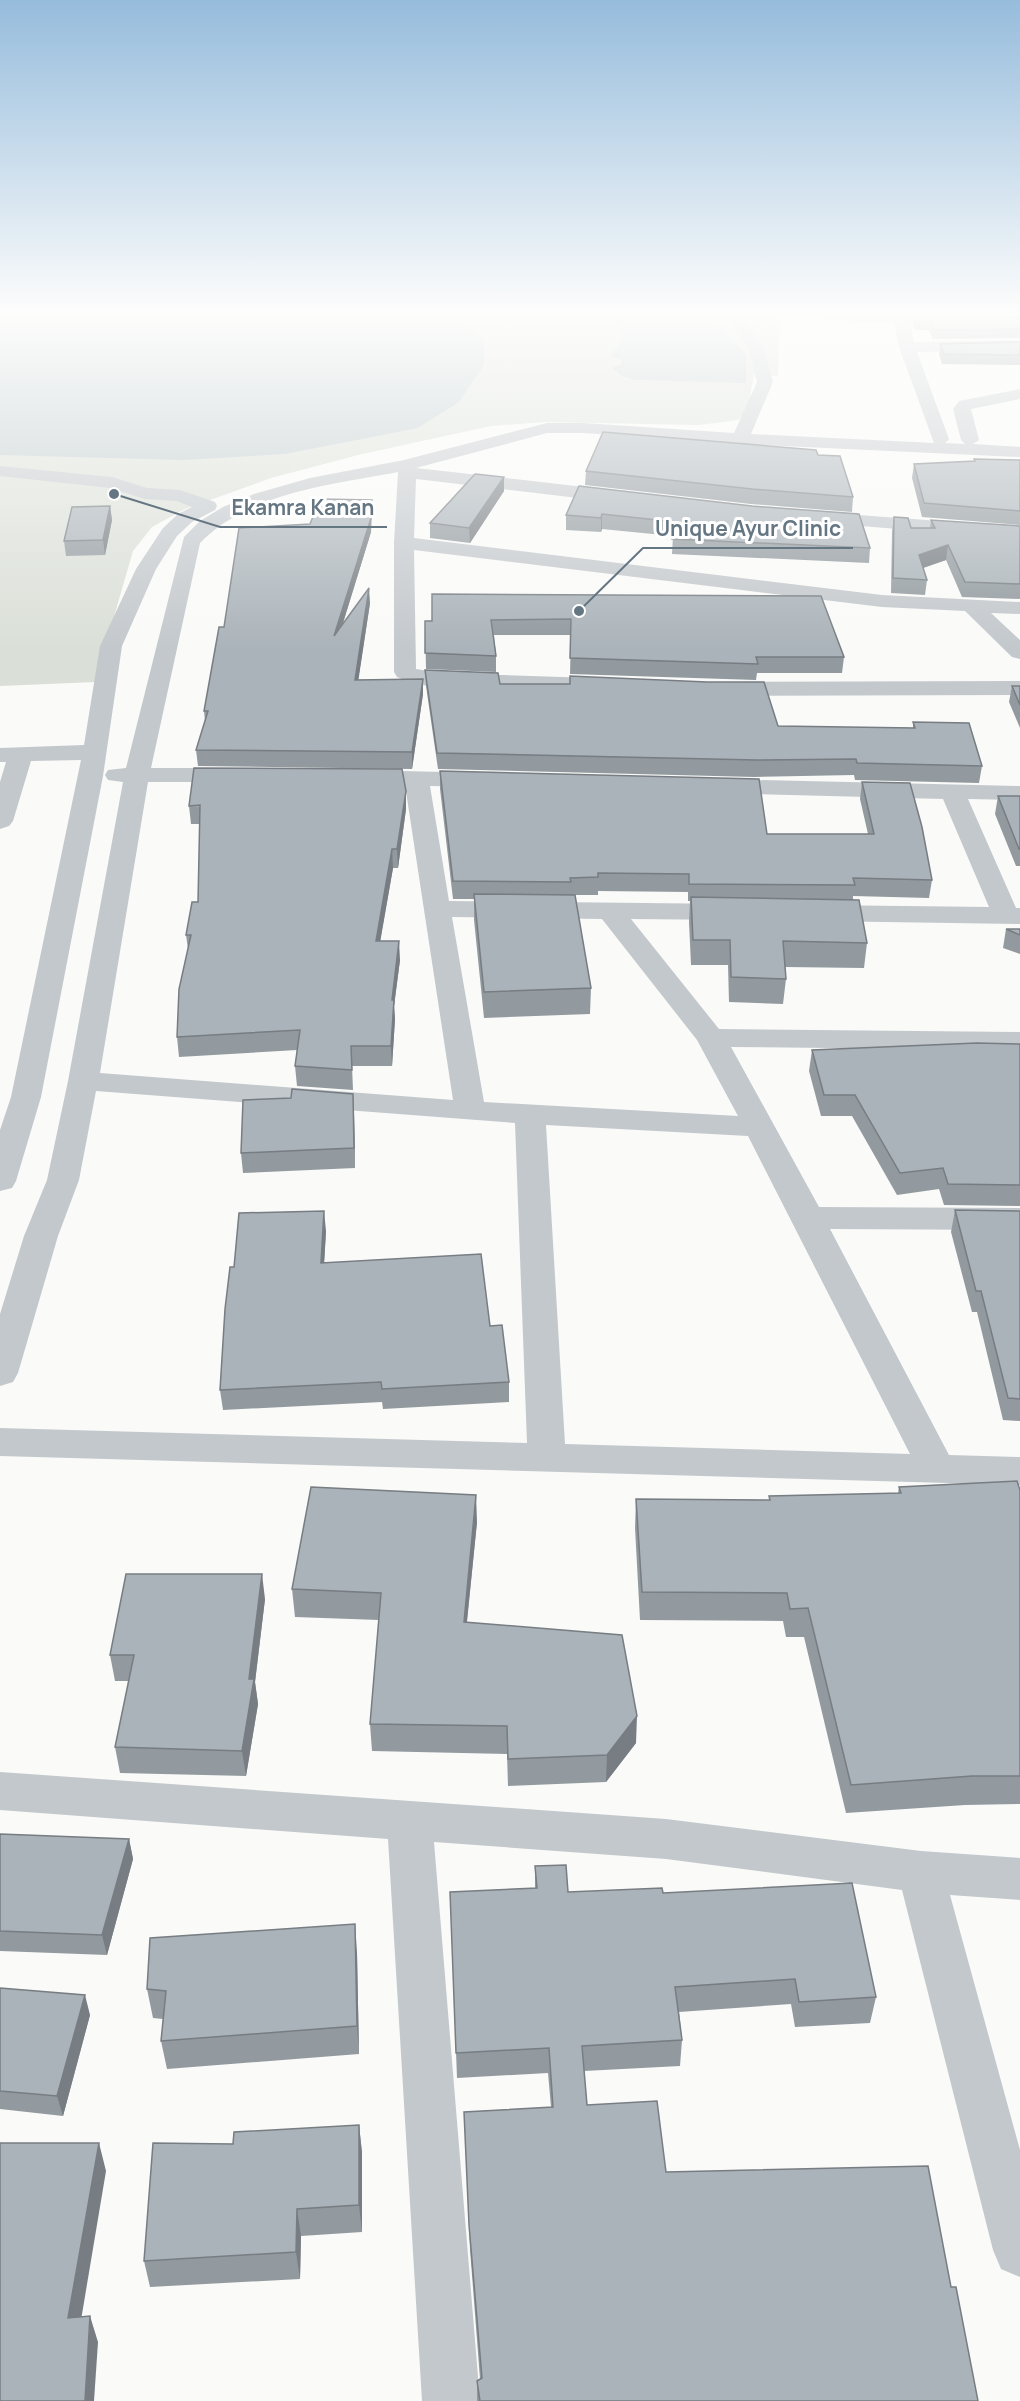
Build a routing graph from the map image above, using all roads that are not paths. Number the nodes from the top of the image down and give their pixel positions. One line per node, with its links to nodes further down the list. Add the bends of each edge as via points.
1 (507, 427): 14 (street, via 277,482)
2 (661, 427): 6 (street)
3 (746, 427): 6 (street)
4 (936, 427): 7 (street)
5 (967, 427): 8 (street)
6 (743, 434): 7 (street); 10 (street); 11 (street, via 547,428)
7 (940, 439): 8 (street)
8 (970, 440): 9 (street)
9 (1020, 442)
10 (1020, 452)
11 (406, 469): 13 (street); 17 (street); 30 (street, via 310,484 261,498 207,525 191,541)
12 (0, 471): 14 (street, via 112,483 145,493 180,496)
13 (644, 500)
14 (208, 506): 28 (street, via 185,518 170,532 146,569 111,646)
15 (798, 516): 16 (street)
16 (1020, 533)
17 (404, 543): 18 (street); 21 (street)
18 (405, 601): 19 (street); 25 (street, via 405,672 416,678)
19 (428, 601)
20 (715, 601): 21 (street)
21 (882, 601): 22 (street)
22 (971, 606): 23 (street); 24 (street)
23 (1020, 608)
24 (1020, 652)
25 (614, 686)
26 (1020, 688): 27 (street)
27 (706, 689)
28 (95, 752): 29 (street); 31 (street)
29 (10, 755): 39 (street)
30 (137, 774): 31 (street); 32 (street); 47 (street)
31 (91, 776): 51 (street, via 26,1097)
32 (253, 776)
33 (335, 777): 34 (street)
34 (416, 778): 35 (street); 40 (street)
35 (512, 780)
36 (690, 785): 37 (street)
37 (952, 792): 38 (street); 44 (street)
38 (1020, 793)
39 (0, 821)
40 (438, 909): 41 (street); 48 (street)
41 (610, 911): 42 (street); 45 (street)
42 (762, 913)
43 (796, 913): 44 (street)
44 (1013, 916)
45 (711, 1038): 46 (street); 50 (street)
46 (1020, 1041)
47 (83, 1081): 48 (street); 54 (street, via 63,1180)
48 (470, 1111): 49 (street)
49 (530, 1114): 50 (street); 56 (street)
50 (759, 1127): 52 (street)
51 (0, 1181)
52 (808, 1218): 53 (street); 57 (street)
53 (1020, 1219)
54 (2, 1361)
55 (0, 1442): 56 (street)
56 (547, 1460): 57 (street)
57 (937, 1469): 58 (street)
58 (1020, 1471)
59 (0, 1791): 60 (street)
60 (410, 1821): 61 (street, via 666,1839); 64 (street)
61 (921, 1872): 62 (street); 63 (street)
62 (1020, 1879)
63 (1020, 2250)
64 (451, 2401)

